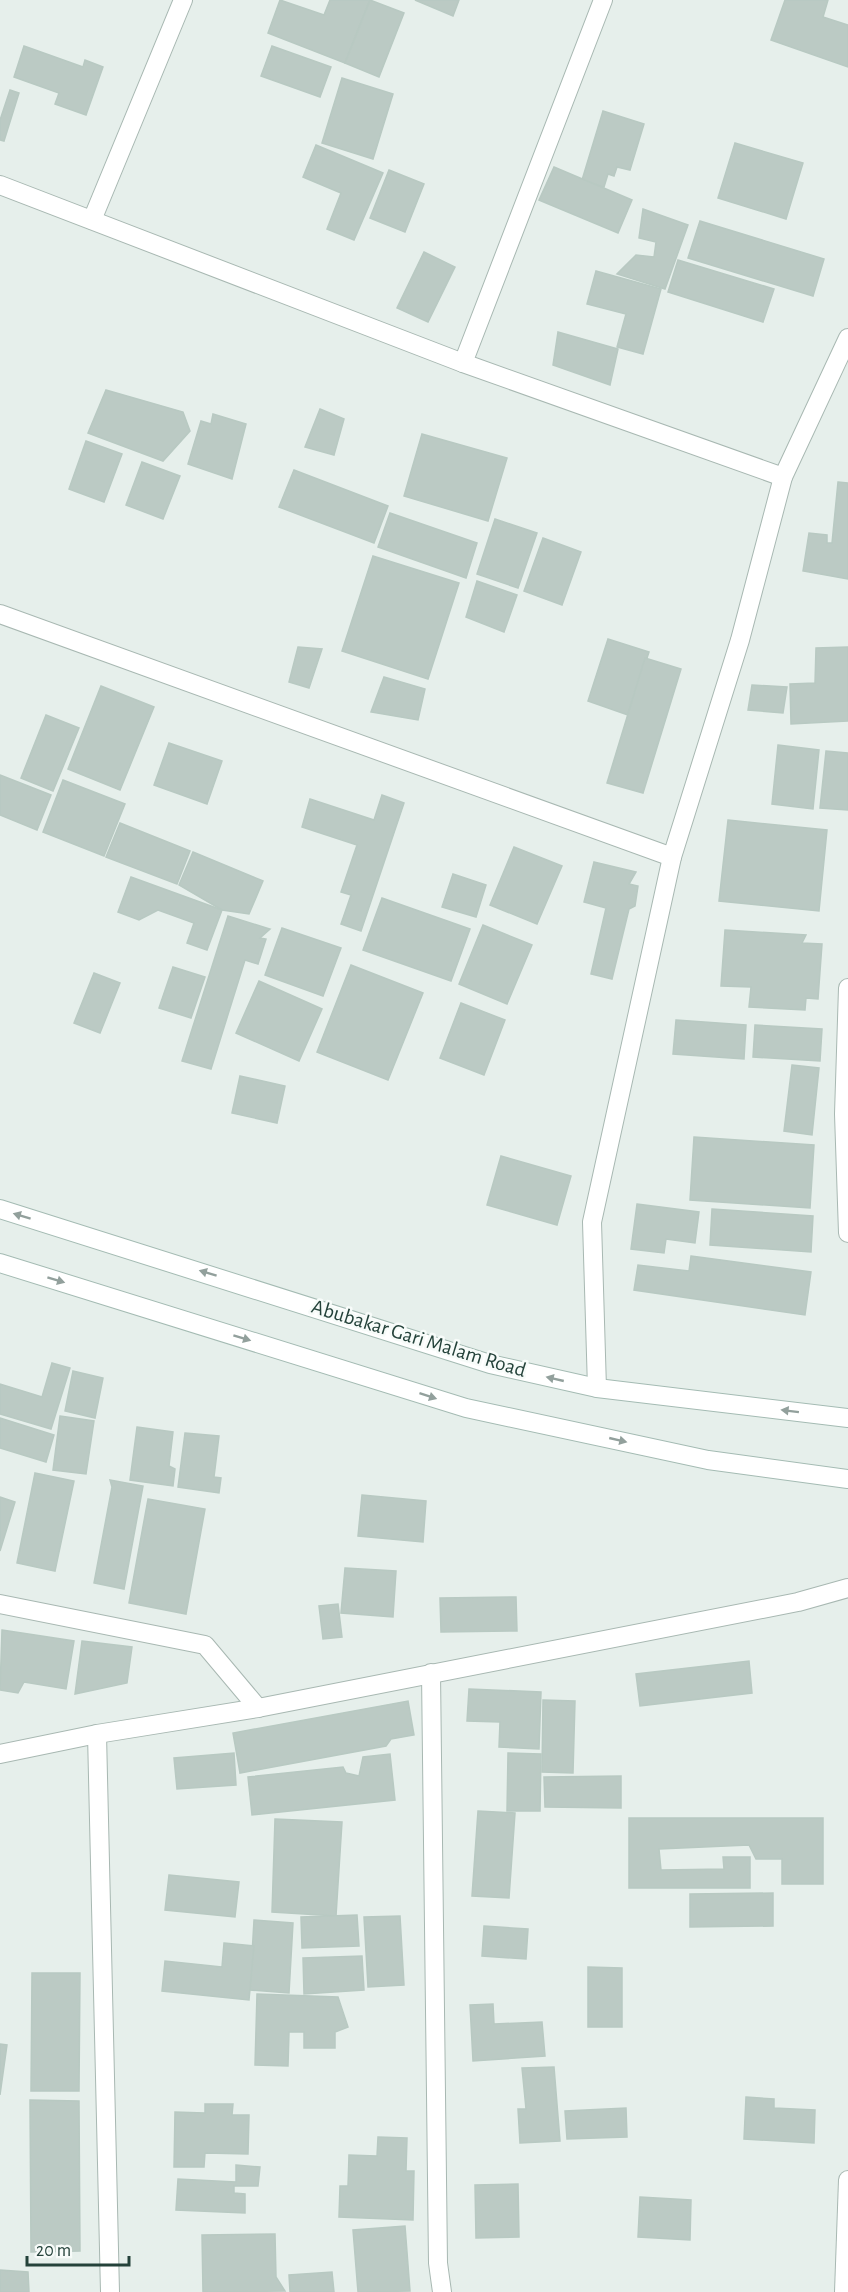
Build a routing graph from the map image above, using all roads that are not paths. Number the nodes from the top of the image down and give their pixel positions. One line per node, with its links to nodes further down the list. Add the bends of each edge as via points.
1 (183, 0): 4 (street)
2 (603, 0): 6 (street)
3 (0, 185): 4 (street)
4 (92, 220): 6 (street)
5 (848, 338): 7 (street)
6 (463, 363): 7 (street)
7 (783, 477): 9 (street, via 740,640)
8 (0, 614): 9 (street)
9 (672, 857): 14 (street, via 592,1222)
10 (848, 988): 12 (street, via 844,1114)
11 (0, 1209): 14 (street, Abubakar Gari Malam Road, one-way to 11, via 490,1364)
12 (848, 1233)
13 (0, 1263): 16 (street, one-way to 16, via 466,1408 708,1460)
14 (597, 1388): 15 (street, Abubakar Gari Malam Road, one-way to 14)
15 (848, 1418)
16 (848, 1479)
17 (848, 1588): 19 (street, via 798,1602)
18 (0, 1604): 20 (street, via 205,1645)
19 (431, 1673): 20 (street); 25 (street, via 438,2263)
20 (258, 1708): 21 (street)
21 (97, 1734): 22 (street); 24 (street)
22 (0, 1754)
23 (848, 2180): 26 (street)
24 (110, 2292)
25 (442, 2292)
26 (844, 2292)

